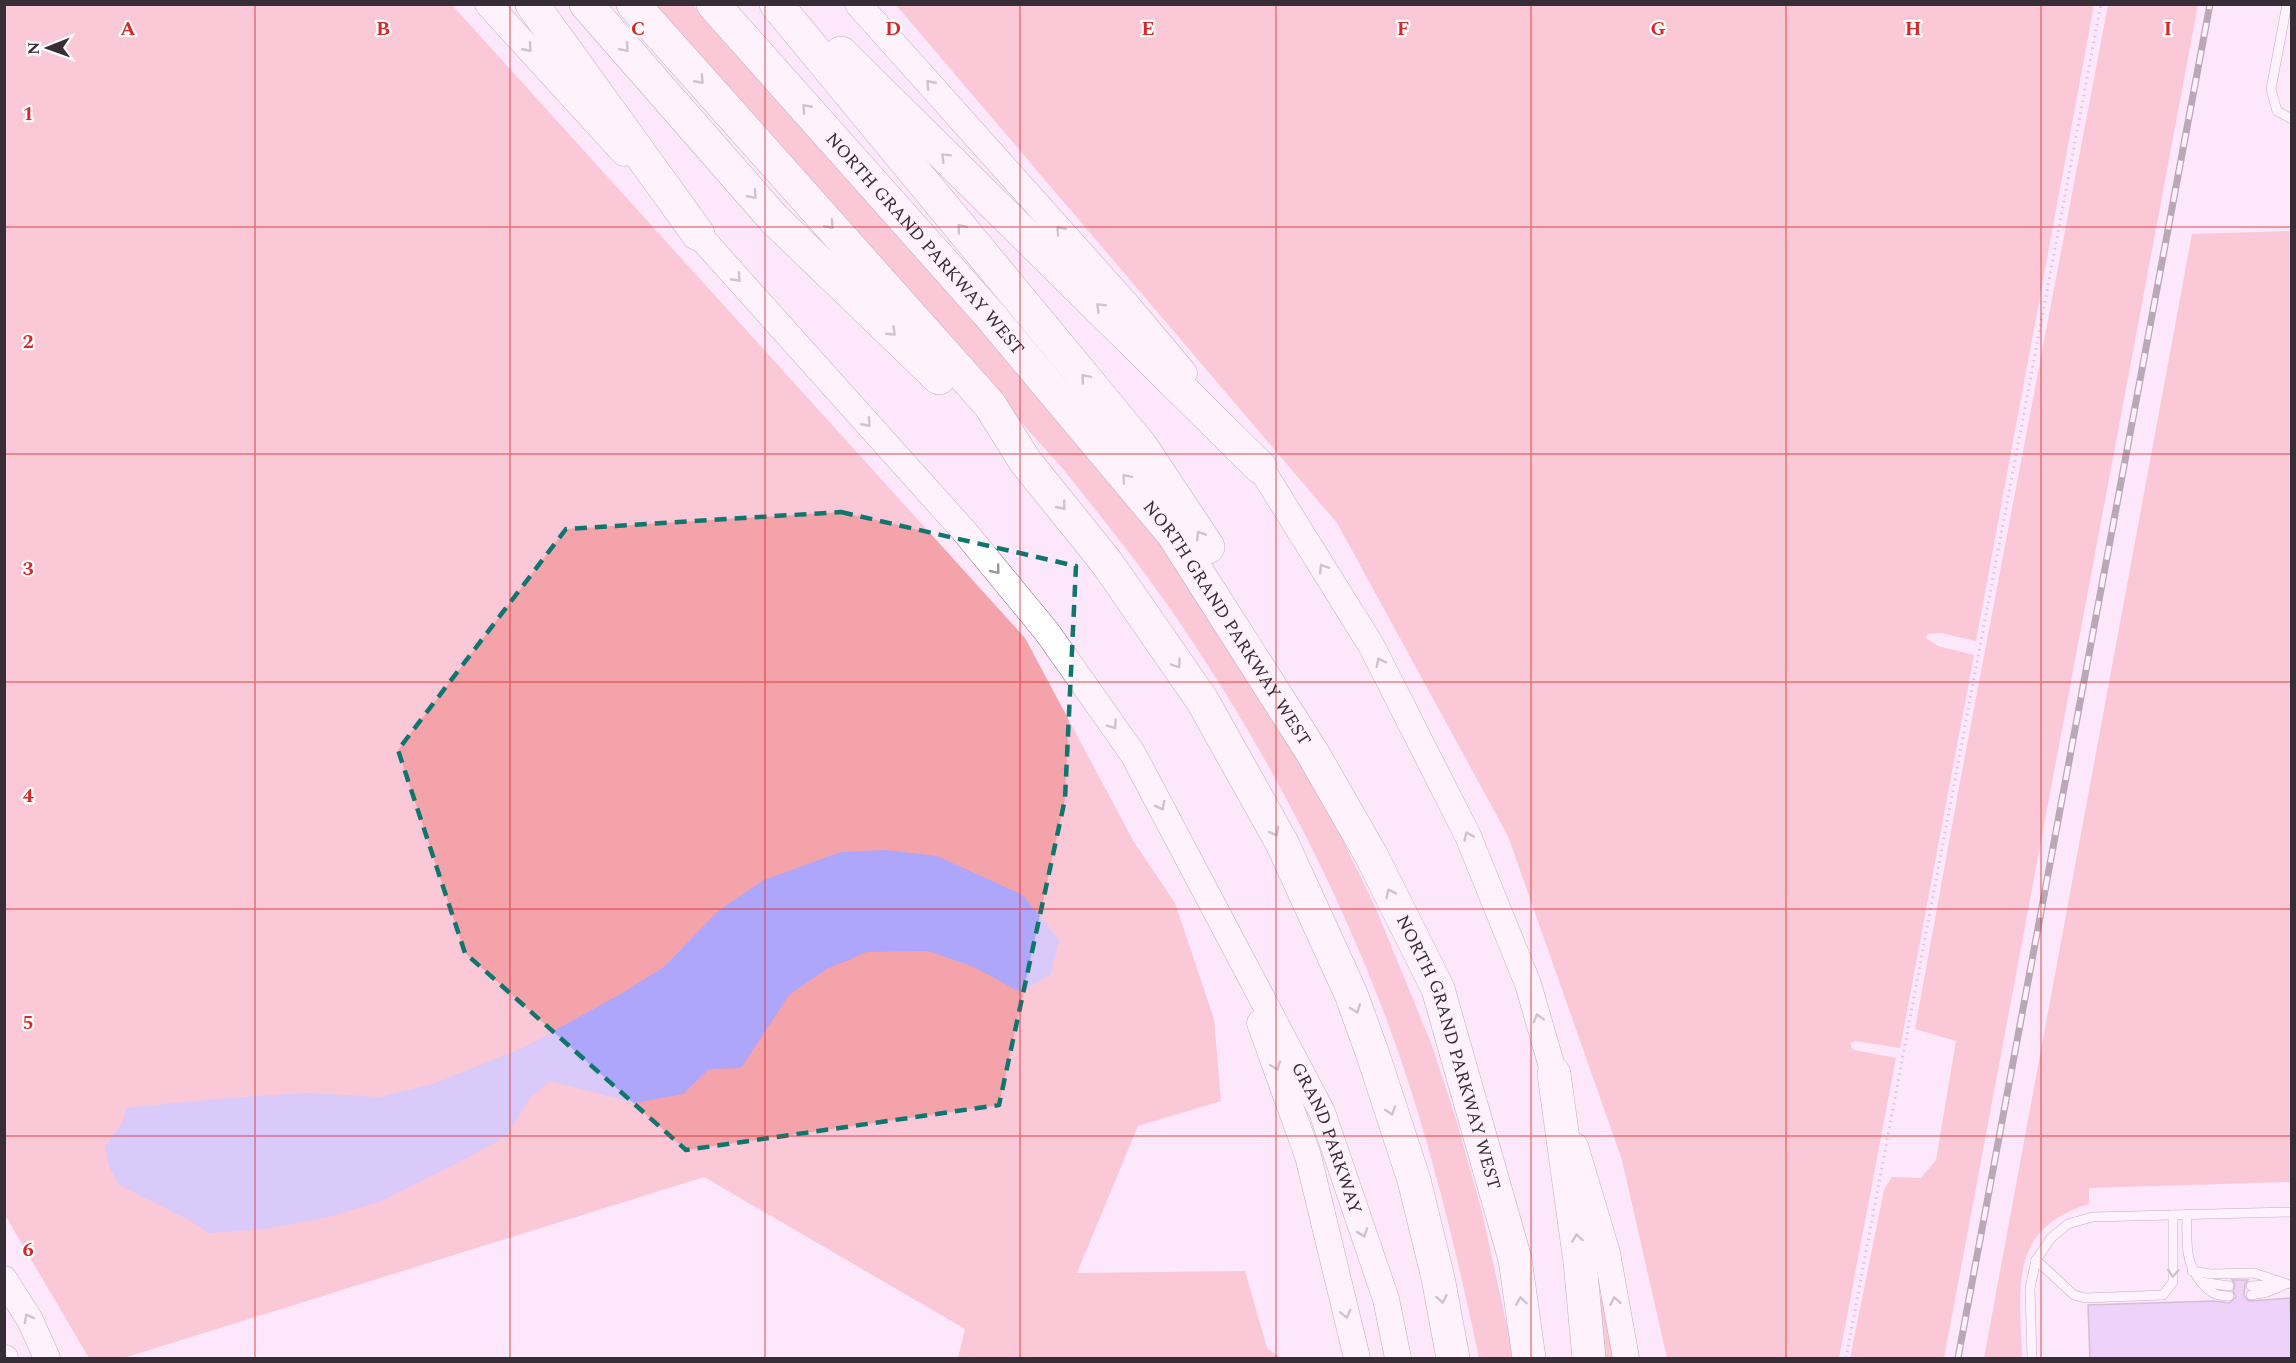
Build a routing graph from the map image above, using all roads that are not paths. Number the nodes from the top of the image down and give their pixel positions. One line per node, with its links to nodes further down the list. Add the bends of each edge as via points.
1 (488, 4): 11 (main road, one-way to 11)
2 (532, 4): 11 (highway)
3 (586, 4): 12 (highway, one-way to 12, via 774,219)
4 (633, 4): 12 (highway, one-way to 12, via 990,405)
5 (713, 4): 14 (highway, NORTH GRAND PARKWAY WEST, one-way to 5, via 1173,534 987,312)
6 (776, 4): 14 (highway, one-way to 6, via 1303,700 1141,446)
7 (790, 4): 13 (highway, one-way to 7)
8 (858, 4): 13 (main road, one-way to 8, via 1127,304)
9 (2287, 4): 10 (lane, via 2271,89 2277,111)
10 (2292, 119)
11 (698, 234): 15 (main road, one-way to 15, via 964,531 1047,632 1134,754)
12 (1025, 460): 29 (highway, one-way to 29, via 1107,563 1202,700 1282,843 1351,994 1373,1055 1414,1180)
13 (1260, 467): 16 (main road, one-way to 13, via 1528,984 1468,836 1371,645)
14 (1312, 752): 30 (highway, NORTH GRAND PARKWAY WEST, one-way to 14, via 1515,1259 1438,989 1371,855)
15 (1227, 932): 27 (main road, one-way to 27, via 1308,1156); 28 (main road, GRAND PARKWAY, one-way to 28, via 1322,1112 1386,1299)
16 (1554, 1074): 31 (highway, one-way to 16); 32 (main road, one-way to 16, via 1607,1253)
17 (2292, 1212): 18 (lane)
18 (2187, 1214): 19 (lane); 21 (lane)
19 (2173, 1215): 20 (lane, via 2092,1217 2068,1224 2051,1238); 20 (lane, one-way to 20, via 2173,1282 2163,1295 2074,1295)
20 (2036, 1260): 33 (lane, via 2030,1288)
21 (2192, 1271): 23 (lane, via 2254,1273); 25 (lane, via 2201,1282)
22 (4, 1279): 26 (main road, one-way to 22, via 30,1320)
23 (2289, 1284): 24 (lane)
24 (2251, 1290)
25 (2229, 1291)
26 (47, 1359)
27 (1357, 1359)
28 (1398, 1359)
29 (1453, 1359)
30 (1529, 1359)
31 (1589, 1359)
32 (1626, 1359)
33 (2032, 1359)

